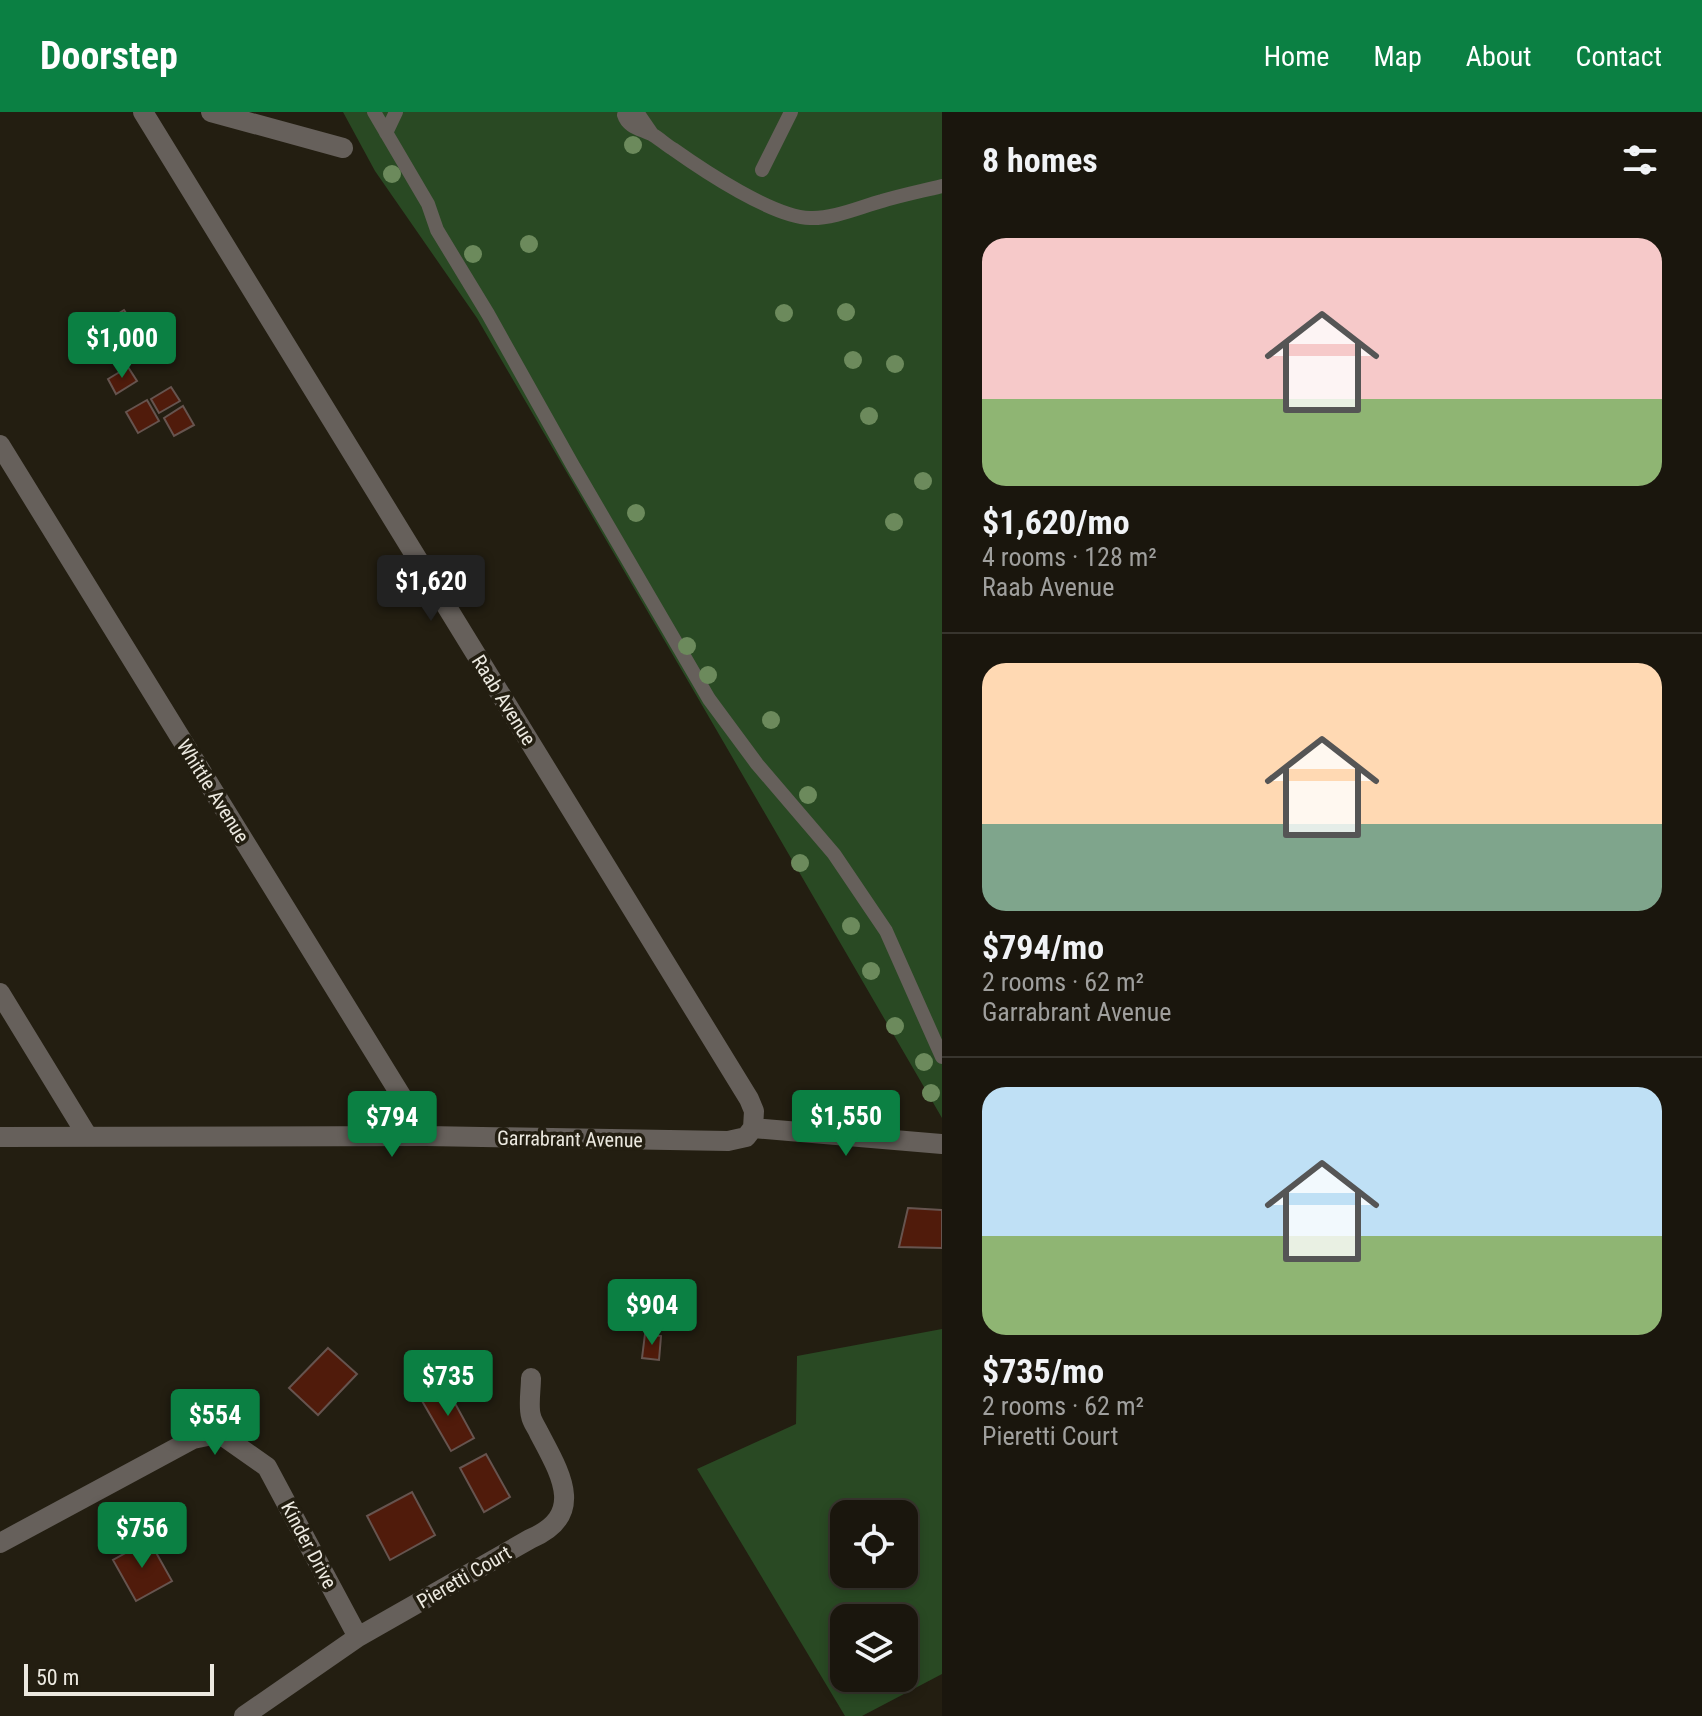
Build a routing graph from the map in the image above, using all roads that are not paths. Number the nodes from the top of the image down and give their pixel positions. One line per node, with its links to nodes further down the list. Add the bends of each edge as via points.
1 (143, 112): 16 (street, Raab Avenue, via 749,1099)
2 (211, 112): 10 (street)
3 (374, 112): 8 (lane)
4 (396, 112): 8 (lane)
5 (626, 112): 9 (lane, via 633,127)
6 (637, 112): 9 (lane)
7 (791, 112): 11 (lane)
8 (386, 133): 15 (lane, via 709,699 834,854 886,931)
9 (652, 134): 12 (lane, via 709,174 794,216 825,216)
10 (343, 148)
11 (762, 170)
12 (942, 186)
13 (0, 445): 17 (street, Whittle Avenue)
14 (0, 993): 19 (street)
15 (942, 1057)
16 (753, 1128): 17 (street, Garrabrant Avenue, via 746,1137 728,1141); 20 (street, Garrabrant Avenue)
17 (426, 1136): 19 (street, Garrabrant Avenue)
18 (0, 1137): 19 (street, Garrabrant Avenue)
19 (88, 1137)
20 (942, 1144)
21 (531, 1378): 23 (street, Pieretti Court, via 530,1415 562,1477 565,1496 554,1523)
22 (0, 1543): 23 (street, Kinder Drive, via 193,1439 223,1436 267,1467)
23 (358, 1637): 24 (street, Pieretti Court)
24 (244, 1716)

